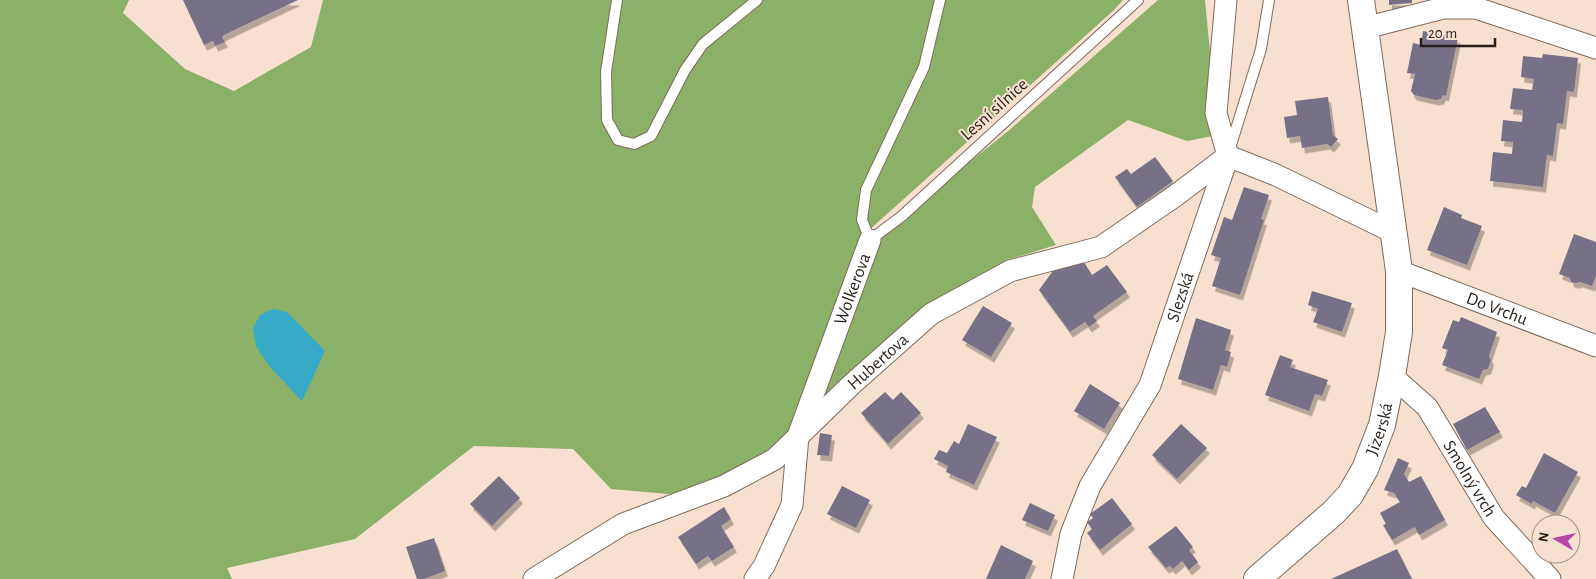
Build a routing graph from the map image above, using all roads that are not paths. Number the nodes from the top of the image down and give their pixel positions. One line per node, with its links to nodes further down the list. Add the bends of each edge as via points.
1 (617, 0): 2 (lane, via 606,72 607,120 618,140 634,144 651,136 685,70 703,44)
2 (757, 0)
3 (940, 0): 12 (lane, Wolkerova, via 924,67 866,190 862,220)
4 (1138, 0): 12 (lane, Lesní silnice, via 902,216)
5 (1226, 0): 10 (street, via 1216,113)
6 (1269, 0): 10 (lane, via 1260,49)
7 (1360, 0): 8 (street, Jizerská)
8 (1365, 28): 9 (street, via 1443,8 1476,8); 11 (street, Jizerská)
9 (1596, 48)
10 (1228, 156): 11 (street, via 1276,175); 16 (street, Hubertova, via 1101,247 1010,271 931,314); 19 (street, Slezská, via 1150,385 1090,486 1071,534)
11 (1394, 233): 13 (street, Jizerská)
12 (870, 240): 16 (street, Wolkerova)
13 (1399, 271): 14 (street, Do Vrchu); 15 (street, Jizerská, via 1399,332)
14 (1596, 346)
15 (1392, 376): 20 (street, Jizerská, via 1382,425 1365,469 1350,495); 21 (street, Smolný vrch, via 1427,407 1494,518)
16 (798, 436): 17 (street, Hubertova, via 774,459 724,486 623,524); 18 (street, Wolkerova, via 792,505)
17 (534, 579)
18 (755, 579)
19 (1062, 579)
20 (1257, 579)
21 (1550, 579)

